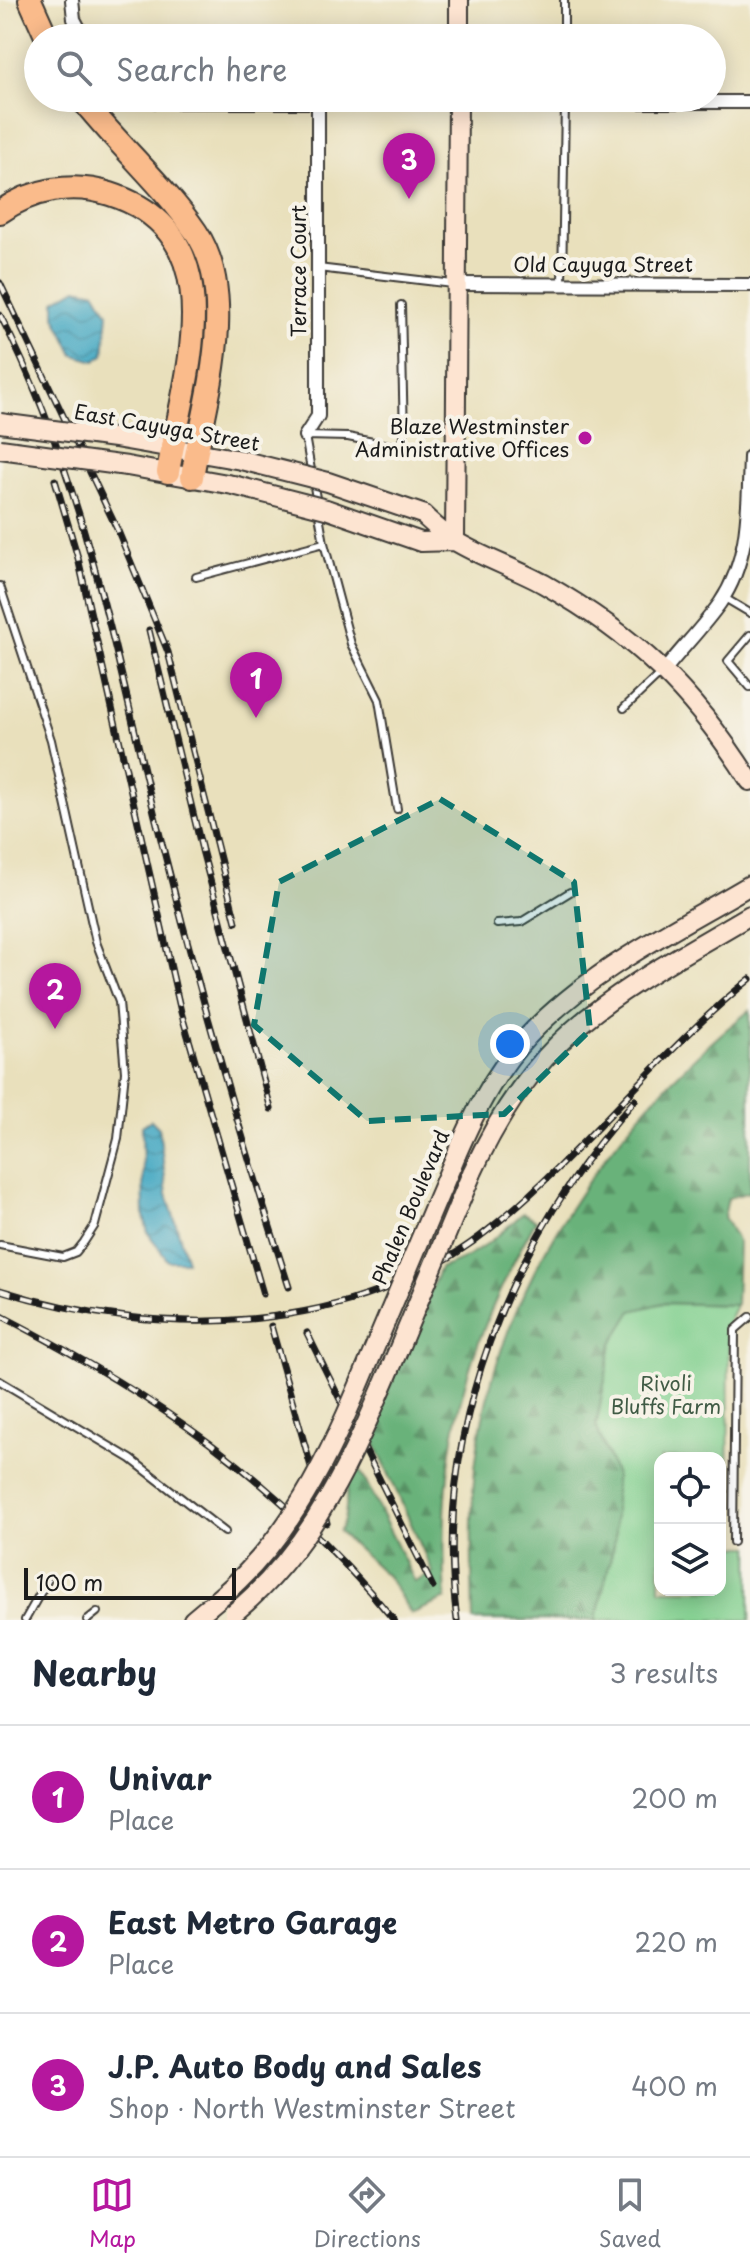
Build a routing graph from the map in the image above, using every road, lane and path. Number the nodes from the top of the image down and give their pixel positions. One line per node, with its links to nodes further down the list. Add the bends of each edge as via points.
1 (30, 0): 5 (highway)
2 (72, 0): 6 (street)
3 (459, 0): 7 (main road)
4 (564, 0): 8 (lane)
5 (41, 24)
6 (77, 24)
7 (459, 24)
8 (564, 24)
9 (726, 102): 10 (street)
10 (750, 102)
11 (93, 112): 25 (highway, via 177,206 209,256 218,297 217,324)
12 (318, 112): 16 (street, Terrace Court)
13 (458, 112): 17 (main road)
14 (565, 112): 18 (lane)
15 (0, 212): 23 (highway, via 24,198 68,187 96,190 150,214 180,249 190,271 195,313)
16 (318, 268): 17 (lane); 22 (street, Terrace Court, via 318,416)
17 (456, 284): 18 (street, Old Cayuga Street); 30 (main road)
18 (562, 284): 19 (street, Old Cayuga Street)
19 (750, 285)
20 (401, 305): 22 (lane, via 404,438 398,447 348,437)
21 (0, 423): 23 (main road, East Cayuga Street, bridge)
22 (305, 436): 31 (lane)
23 (172, 447): 25 (main road, East Cayuga Street); 27 (highway)
24 (0, 449): 27 (main road, East Cayuga Street, bridge)
25 (197, 450): 28 (highway); 30 (main road, East Cayuga Street, bridge, via 328,482 422,514)
26 (750, 457): 29 (street)
27 (168, 472): 28 (main road, East Cayuga Street)
28 (192, 477): 30 (main road, East Cayuga Street, bridge, via 314,506 421,542)
29 (750, 484): 34 (street, via 745,540)
30 (455, 541): 37 (main road, East Cayuga Street, via 577,603)
31 (324, 543): 32 (lane); 41 (lane, via 351,644 379,700)
32 (196, 577)
33 (0, 586): 46 (lane, via 51,740 96,942 119,1002 125,1072 118,1139 95,1225 84,1242 63,1257)
34 (723, 597): 35 (lane); 37 (street)
35 (750, 613)
36 (750, 635): 38 (lane, via 728,661)
37 (664, 671): 39 (lane); 40 (main road, East Cayuga Street, via 694,700)
38 (750, 687)
39 (624, 708)
40 (750, 781)
41 (397, 809)
42 (750, 885): 56 (main road, Phalen Boulevard, bridge, via 605,971 527,1037 496,1077 470,1121 312,1486 261,1558)
43 (570, 892): 45 (lane, via 521,922)
44 (750, 915): 53 (main road, bridge, via 612,997 570,1030 519,1087 472,1173 367,1424 330,1498 277,1573)
45 (497, 924)
46 (0, 1245)
47 (750, 1317): 50 (lane, via 735,1330)
48 (0, 1381): 49 (lane, via 131,1459)
49 (225, 1532)
50 (733, 1542)
51 (47, 1581): 54 (lane)
52 (97, 1612): 55 (lane)
53 (230, 1617)
54 (25, 1620)
55 (87, 1620)
56 (193, 1620)

